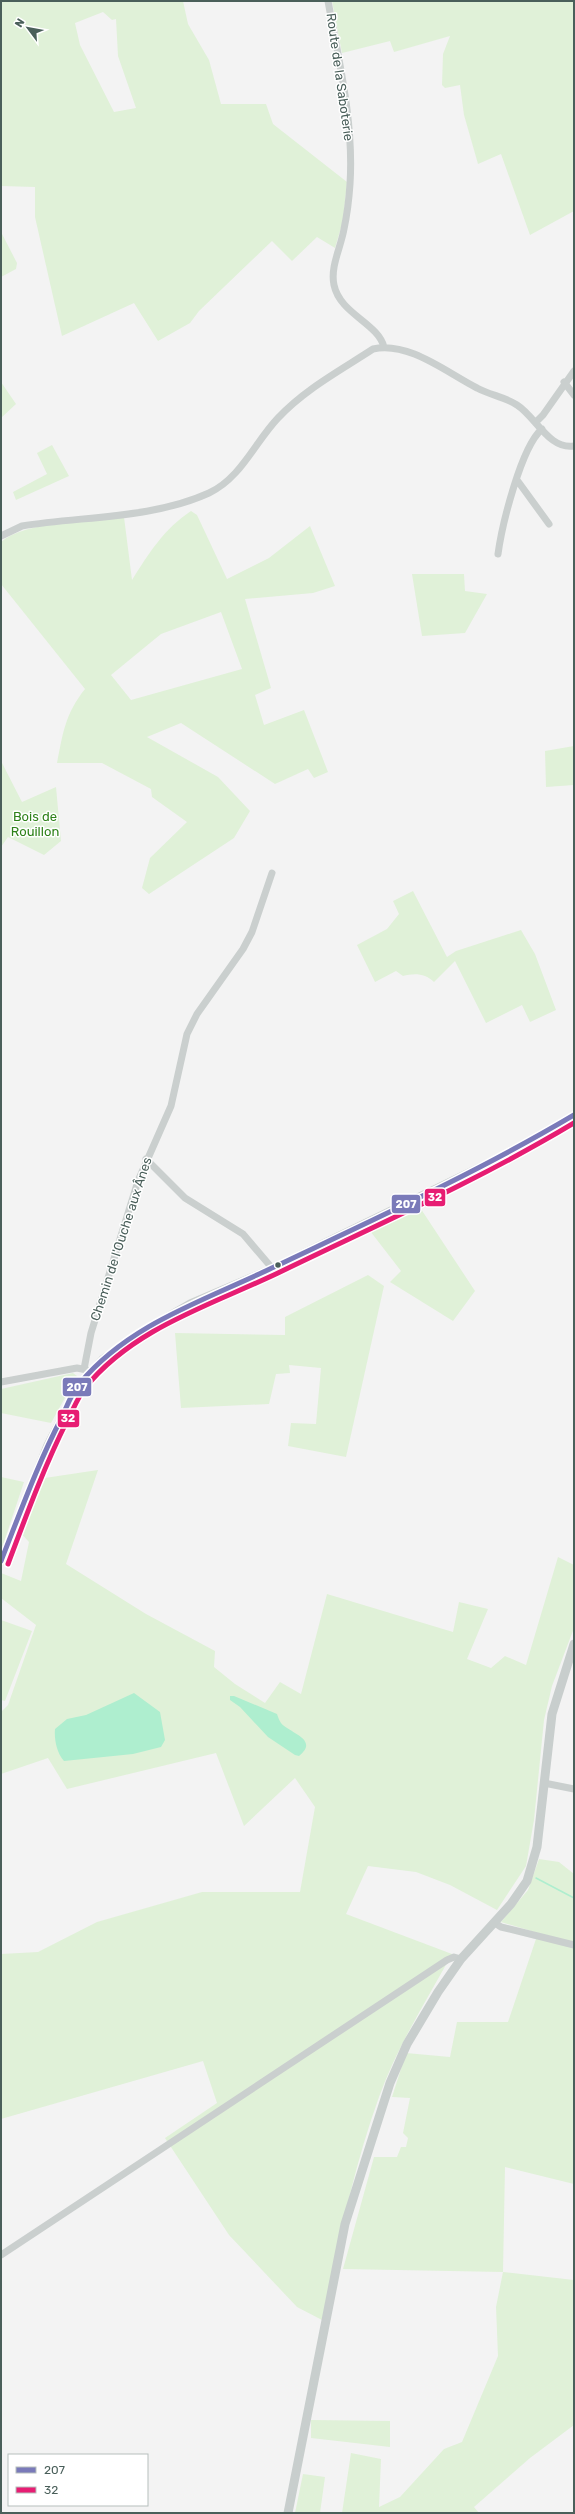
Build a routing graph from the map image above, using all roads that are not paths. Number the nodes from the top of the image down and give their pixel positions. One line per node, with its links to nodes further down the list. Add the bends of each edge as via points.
1 (328, 1): 2 (street, Route de la Saboterie, via 350,127 350,184 344,229 333,272 334,286 342,303 377,334)
2 (384, 347): 6 (street, via 410,353 479,389 506,399 530,414); 11 (street, via 373,349 303,395 278,418 234,475 209,493 164,507 22,526)
3 (574, 371): 4 (street)
4 (564, 382): 5 (street); 6 (street, via 543,415)
5 (574, 395)
6 (536, 421): 7 (street)
7 (542, 429): 8 (street, via 558,444); 9 (street, via 533,442)
8 (574, 446)
9 (517, 480): 10 (street); 12 (street, via 503,519)
10 (549, 524)
11 (1, 536)
12 (498, 554)
13 (272, 873): 15 (street, Chemin de l'Ouche aux Ânes, via 252,932 197,1014 187,1034 167,1119)
14 (574, 1115): 16 (street, via 522,1146)
15 (146, 1159): 16 (street, via 185,1198 243,1234); 17 (street, Chemin de l'Ouche aux Ânes, via 100,1304)
16 (272, 1268): 17 (street, via 226,1286 146,1328)
17 (86, 1370): 18 (street, via 77,1368); 19 (street, via 47,1445)
18 (1, 1382)
19 (1, 1561)
20 (574, 1644): 21 (main road, via 552,1714)
21 (544, 1783): 22 (street); 23 (main road, via 533,1865 521,1892)
22 (574, 1789)
23 (495, 1923): 24 (street, via 501,1927); 25 (main road)
24 (574, 1945)
25 (461, 1959): 26 (street, via 447,1960); 27 (main road, via 407,2044 390,2083 345,2224)
26 (1, 2255)
27 (288, 2513)

